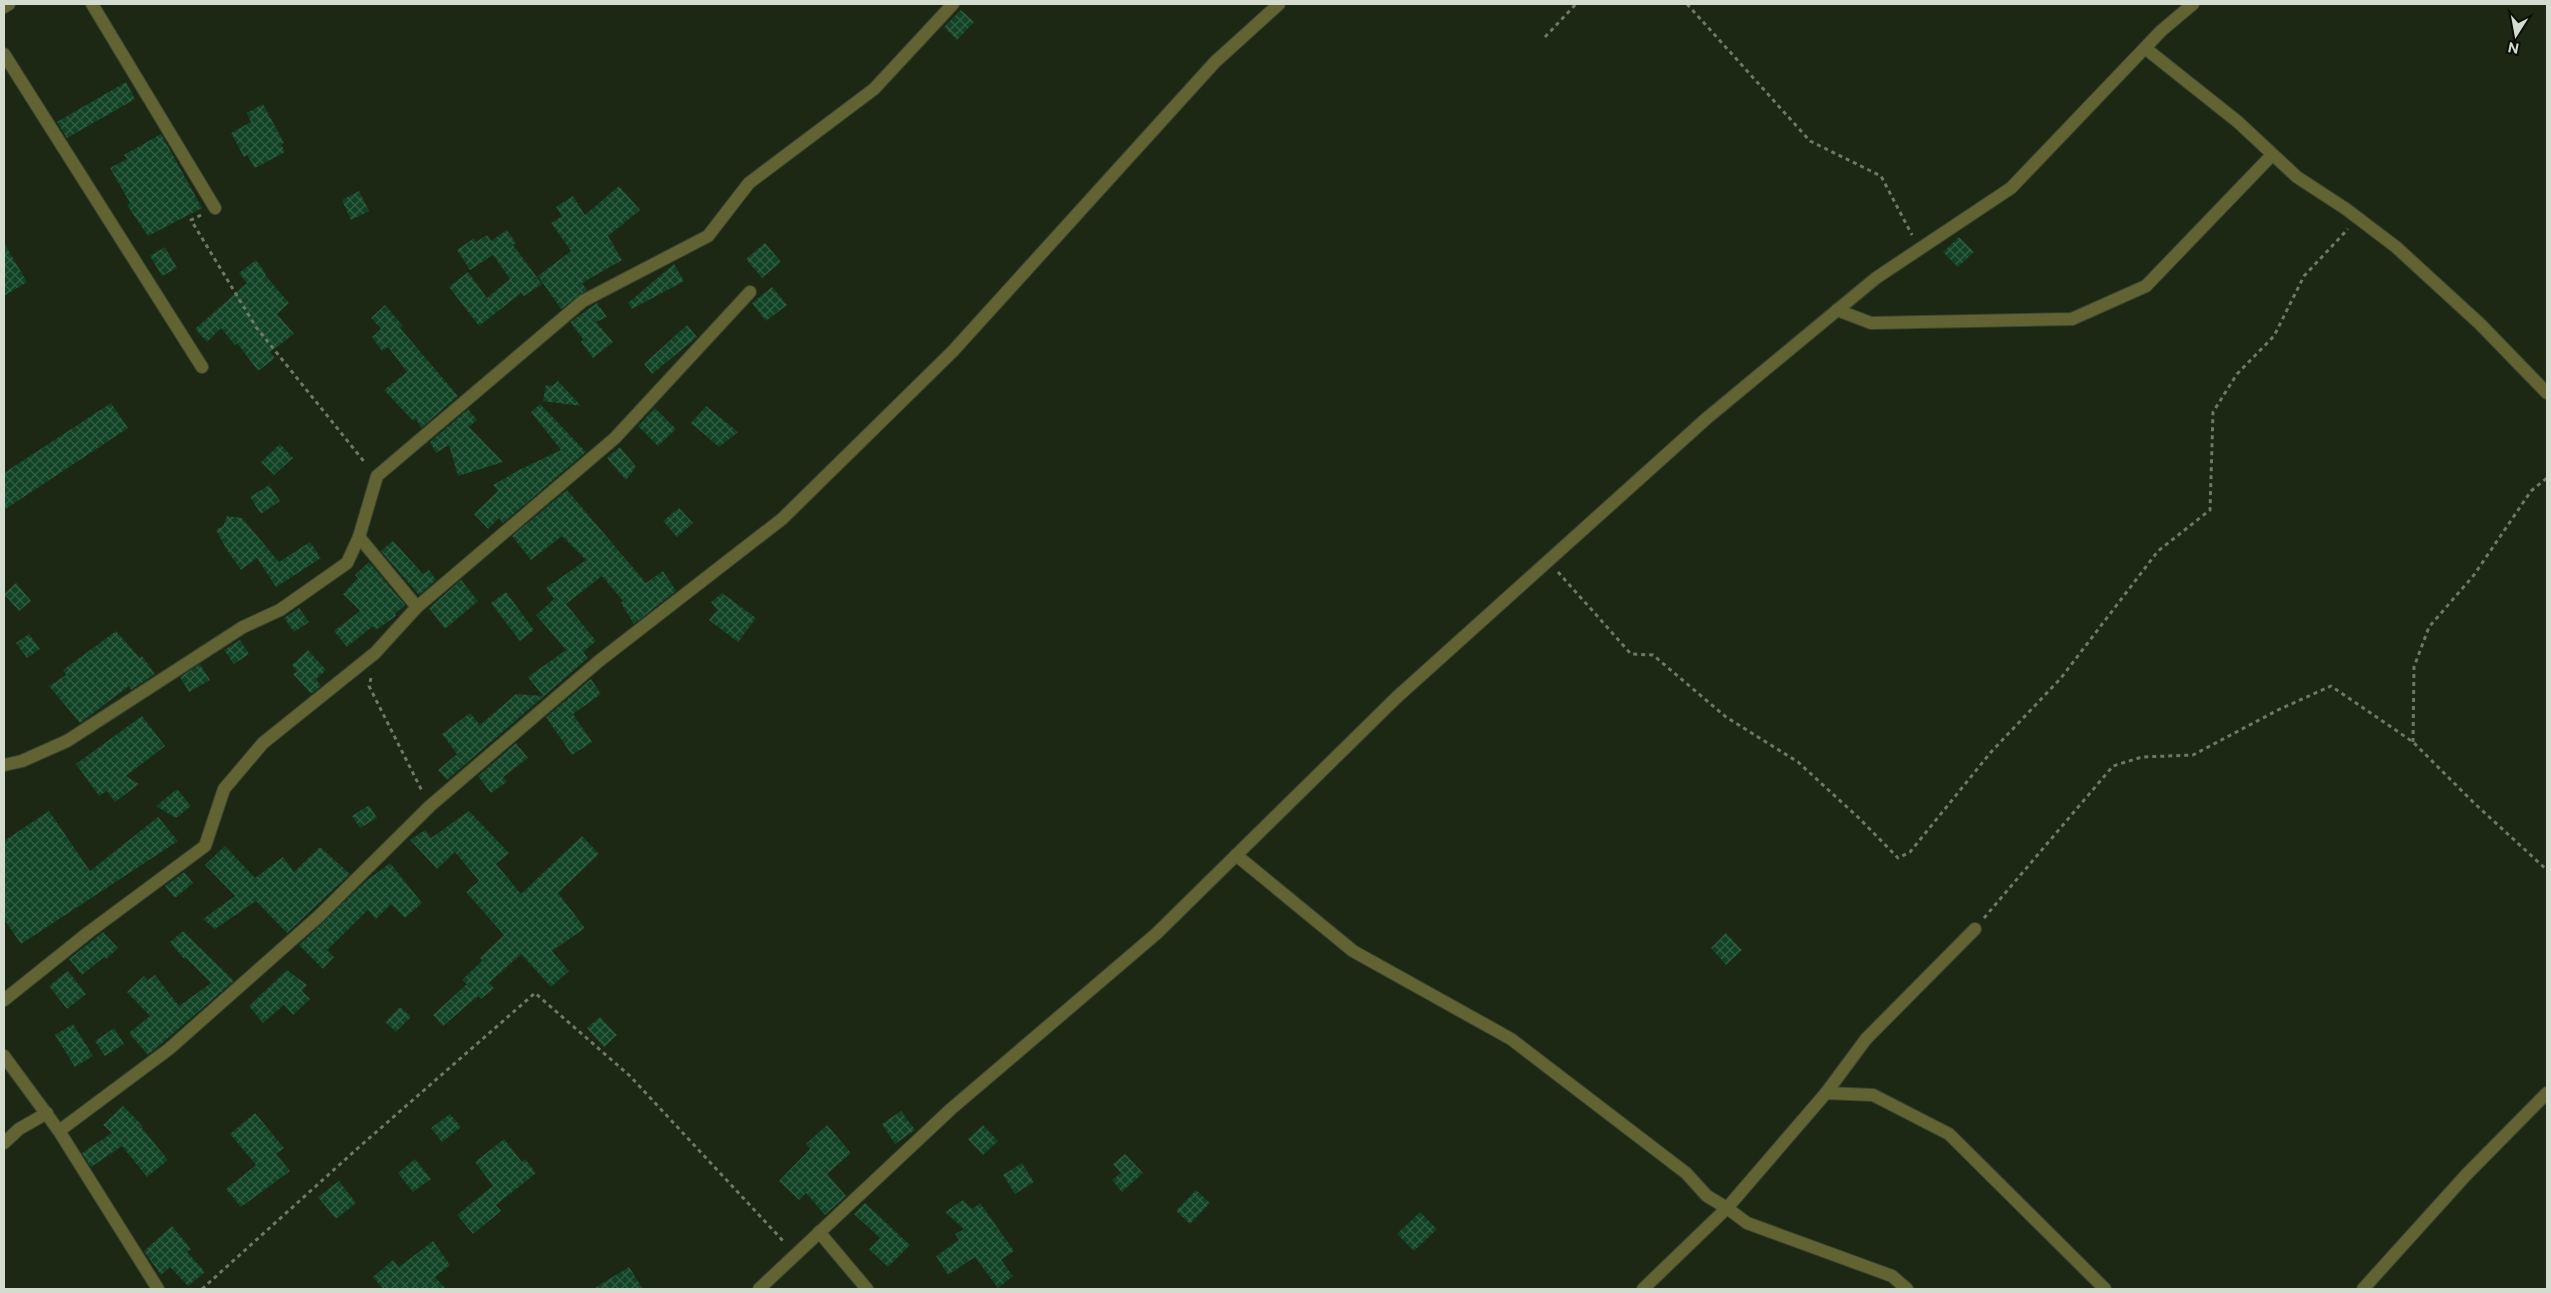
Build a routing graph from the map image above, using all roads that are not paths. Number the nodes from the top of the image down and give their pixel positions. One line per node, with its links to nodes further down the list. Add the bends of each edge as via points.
1 (9, 4): 6 (street)
2 (92, 4): 10 (street)
3 (953, 4): 15 (street, via 874,89 749,183 708,236 583,301 377,476)
4 (1279, 4): 25 (street, via 1215,62 953,351 782,519 599,661 430,806 319,916 169,1049)
5 (2193, 4): 7 (street)
6 (4, 7)
7 (2146, 48): 9 (street, via 2238,122); 12 (street, via 2011,188 1876,278)
8 (4, 54): 13 (street)
9 (2272, 155): 12 (street, via 2146,286 2072,319 1871,322); 14 (street, via 2297,177 2396,247 2480,324)
10 (214, 208)
11 (750, 292): 16 (street, via 614,438)
12 (1837, 310): 18 (street, via 1707,418 1397,697)
13 (202, 368)
14 (2547, 393)
15 (359, 537): 16 (street); 17 (street, via 348,563 280,610 243,627 67,741 22,761)
16 (417, 607): 20 (street, via 375,653 263,743 224,789 205,846)
17 (4, 765)
18 (1236, 855): 27 (street, via 1353,951 1511,1040 1686,1173 1707,1196); 28 (street, via 1156,934 951,1109)
19 (1975, 929): 22 (street, via 1866,1039)
20 (4, 1000)
21 (4, 1056): 24 (street)
22 (1826, 1093): 27 (street); 34 (street, via 1873,1095 1949,1134)
23 (2547, 1093): 35 (street, via 2466,1175)
24 (47, 1114): 25 (street); 26 (street, via 20,1129)
25 (59, 1131): 29 (street)
26 (4, 1143)
27 (1727, 1208): 32 (street); 33 (street, via 1747,1223 1892,1276)
28 (819, 1232): 30 (street); 31 (street)
29 (158, 1289)
30 (759, 1289)
31 (866, 1289)
32 (1643, 1289)
33 (1907, 1289)
34 (2105, 1289)
35 (2363, 1289)

